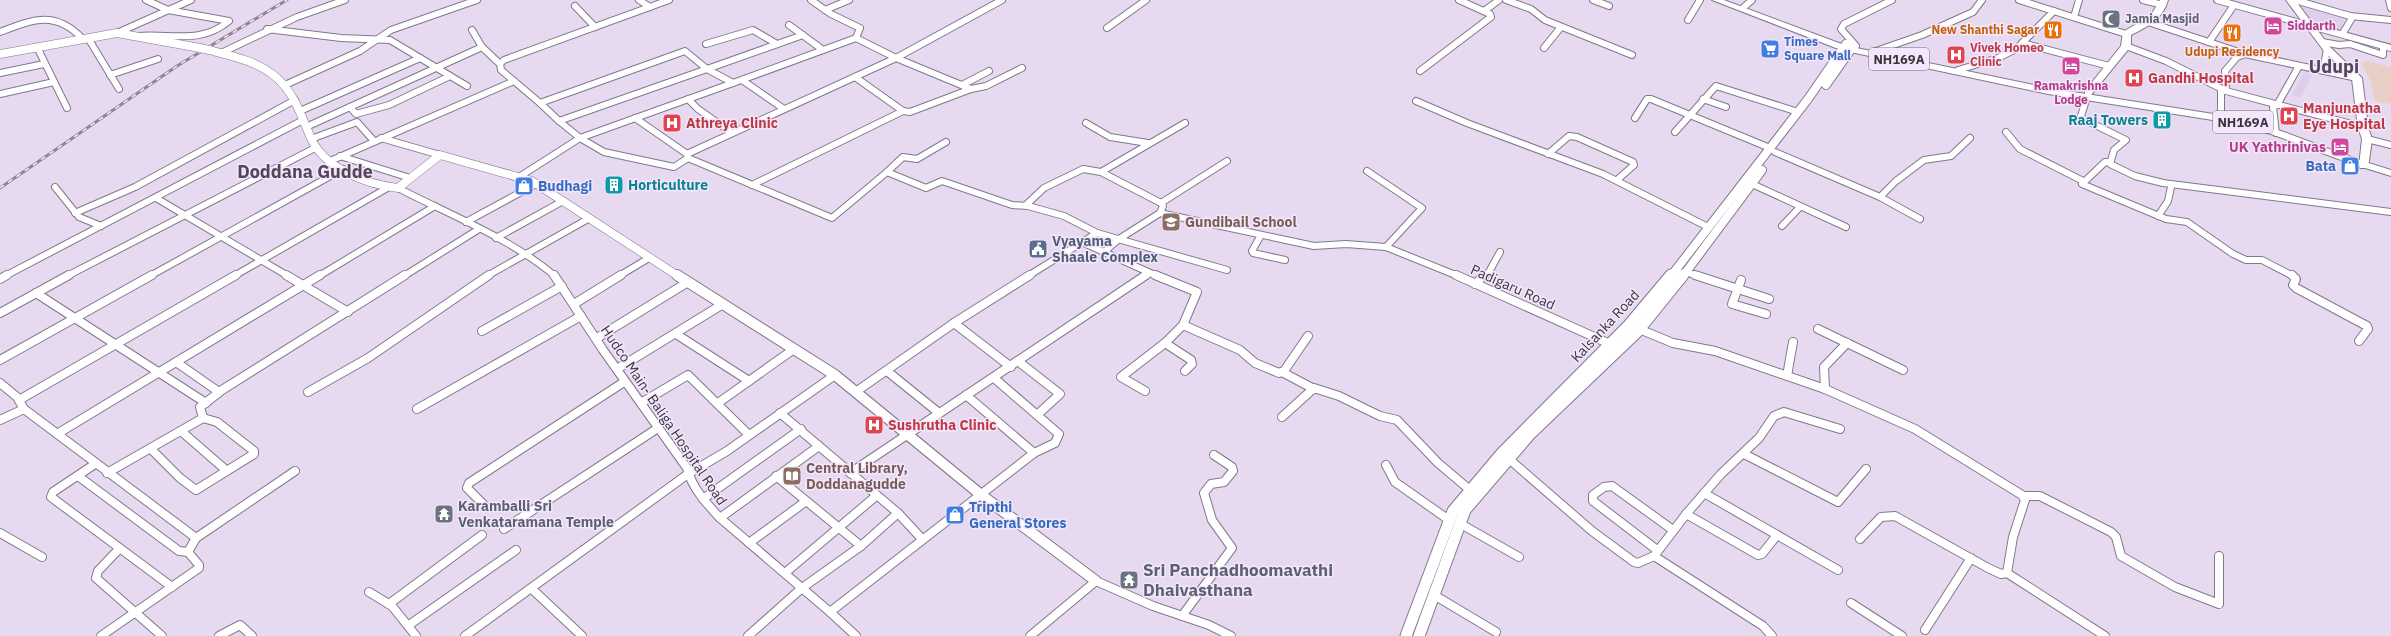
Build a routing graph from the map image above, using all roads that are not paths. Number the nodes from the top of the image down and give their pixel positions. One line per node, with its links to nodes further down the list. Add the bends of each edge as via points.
1 (146, 0): 35 (street)
2 (191, 0): 35 (street)
3 (345, 0): 49 (street, via 316,8)
4 (477, 0): 59 (street, via 391,30)
5 (639, 0): 32 (street)
6 (669, 0): 32 (street)
7 (811, 0): 36 (street)
8 (849, 0): 36 (street)
9 (1002, 0): 79 (street)
10 (1146, 0): 48 (street)
11 (1458, 0): 37 (street)
12 (1499, 0): 37 (street)
13 (1506, 0): 46 (street, via 1531,10)
14 (1593, 0): 31 (street)
15 (1700, 0): 41 (street)
16 (1716, 0): 69 (main road, NH169A)
17 (1725, 0): 33 (main road, NH169A)
18 (1752, 0): 33 (street)
19 (1892, 0): 69 (street, via 1844,24 1841,29)
20 (1982, 0): 73 (street, via 1973,12 1922,35)
21 (2019, 0): 38 (street)
22 (2079, 0): 40 (street)
23 (2143, 0): 28 (street)
24 (2217, 0): 29 (street)
25 (2290, 0): 44 (main road)
26 (2295, 0): 39 (street)
27 (2390, 0): 34 (street)
28 (2163, 3): 43 (main road)
29 (2234, 5): 44 (street); 60 (street)
30 (575, 6): 47 (street)
31 (1608, 6)
32 (650, 7): 47 (street)
33 (1744, 7): 69 (main road, NH169A)
34 (2391, 8)
35 (168, 10): 52 (street); 56 (street, via 230,21 202,37 156,34)
36 (825, 10): 58 (street, via 860,28)
37 (1484, 11): 90 (street, via 1491,17)
38 (2054, 11): 40 (street); 61 (street)
39 (2350, 16): 42 (street, via 2354,14); 53 (street, via 2352,18)
40 (2074, 17): 54 (street)
41 (1688, 20)
42 (2391, 20)
43 (2148, 22): 54 (main road); 60 (street)
44 (2309, 24): 53 (street); 64 (main road)
45 (789, 26): 55 (street)
46 (1561, 27): 70 (street); 77 (street)
47 (595, 28): 82 (street, via 504,60)
48 (1107, 28)
49 (266, 29): 59 (street); 74 (street)
50 (472, 30): 65 (street)
51 (0, 32): 57 (street, via 46,17 70,25)
52 (117, 33): 56 (street); 57 (street)
53 (2343, 33): 67 (street)
54 (2126, 34): 66 (main road)
55 (803, 35): 63 (street); 72 (street)
56 (137, 36): 74 (street)
57 (86, 38): 68 (street); 93 (street)
58 (856, 38): 72 (street); 79 (street)
59 (374, 40): 78 (street, via 390,40); 101 (street, via 360,51)
60 (2209, 42): 76 (street)
61 (2022, 43): 83 (street); 88 (street, via 1998,58)
62 (706, 44): 63 (street, via 753,30)
63 (777, 44): 87 (street)
64 (2324, 45): 67 (street, via 2350,44 2383,55); 91 (street); 96 (main road)
65 (482, 46): 82 (street); 85 (street)
66 (2126, 46): 83 (main road); 106 (street, via 2166,61)
67 (2383, 46): 71 (street)
68 (37, 47): 75 (street); 81 (street)
69 (1850, 47): 73 (main road, NH169A); 108 (main road, NH169A, via 1968,76); 121 (main road, Kalsanka Road); 144 (main road)
70 (1544, 48)
71 (2391, 48)
72 (823, 50): 97 (street)
73 (1876, 51): 88 (main road, NH169A)
74 (221, 53): 101 (street, via 254,61)
75 (0, 54)
76 (2245, 54): 84 (street); 106 (street, via 2237,57 2225,71)
77 (1632, 55)
78 (420, 58): 85 (street); 119 (street)
79 (896, 58): 95 (street); 102 (street)
80 (158, 59): 93 (street)
81 (44, 64): 92 (street); 99 (street)
82 (500, 64): 98 (street, via 501,70)
83 (2109, 66): 108 (main road)
84 (2299, 66): 91 (street); 114 (street)
85 (434, 68): 94 (street); 115 (street)
86 (1022, 68): 105 (street, via 986,86)
87 (707, 69): 100 (street); 113 (street, via 684,51); 126 (street)
88 (1958, 70): 108 (main road, NH169A)
89 (989, 71): 102 (street)
90 (1420, 71)
91 (2323, 71): 96 (street)
92 (0, 73)
93 (110, 76): 104 (street)
94 (450, 76): 103 (street); 115 (street, via 363,114 356,114)
95 (855, 77): 118 (street); 120 (street)
96 (2357, 78): 130 (main road)
97 (742, 80): 100 (street); 118 (street)
98 (514, 81): 113 (street); 135 (street)
99 (54, 82): 107 (street); 116 (street)
100 (733, 83): 109 (street)
101 (285, 85): 111 (street)
102 (962, 85): 105 (street)
103 (467, 86)
104 (119, 89)
105 (971, 89): 120 (street, via 910,112)
106 (2223, 90): 114 (street); 123 (street)
107 (0, 94)
108 (2087, 95): 123 (main road, NH169A); 151 (street, via 2081,116 2083,119 2126,140 2114,150)
109 (688, 99): 124 (street); 134 (street)
110 (1703, 99): 117 (street); 121 (street, via 1716,86); 122 (street)
111 (295, 100): 119 (street); 177 (street, via 135,187)
112 (1416, 101): 145 (street)
113 (540, 103): 126 (street)
114 (2277, 105): 130 (street); 131 (street, via 2273,107)
115 (350, 107): 129 (street)
116 (67, 108)
117 (1726, 108)
118 (784, 109): 134 (street)
119 (300, 111): 129 (street)
120 (903, 111): 165 (street)
121 (1798, 112): 144 (main road, Kalsanka Road)
122 (1688, 115): 125 (street, via 1649,98); 132 (street); 144 (street)
123 (2221, 115): 131 (main road, NH169A)
124 (635, 118): 136 (street); 148 (street)
125 (1635, 118)
126 (559, 121): 136 (street)
127 (1086, 123): 142 (street, via 1110,137)
128 (1184, 123): 142 (street)
129 (305, 124): 141 (street); 170 (street)
130 (2363, 127): 138 (main road)
131 (2276, 131): 152 (main road, NH169A)
132 (1675, 132)
133 (2006, 132): 162 (street, via 2020,149)
134 (732, 133): 148 (street)
135 (381, 138): 139 (street); 146 (street)
136 (580, 138): 148 (street, via 604,152 674,167); 159 (street)
137 (1970, 138): 169 (street, via 1951,156 1924,160)
138 (2367, 139): 143 (street); 152 (main road)
139 (374, 141): 141 (street, via 357,122); 147 (street)
140 (946, 142): 156 (street, via 917,159 903,157)
141 (313, 143): 150 (street); 179 (street)
142 (1148, 144): 157 (street)
143 (2391, 145)
144 (1773, 150): 164 (main road); 169 (street); 186 (main road, Kalsanka Road)
145 (1548, 154): 161 (street); 161 (street, via 1569,136 1577,137 1633,162 1634,165)
146 (440, 155): 159 (street); 160 (street)
147 (340, 156): 150 (street); 160 (street)
148 (687, 156): 165 (street)
149 (1227, 161): 172 (street)
150 (328, 162): 153 (street)
151 (2110, 162): 162 (street, via 2105,162); 176 (street, via 2137,176 2164,182)
152 (2364, 165): 154 (main road, NH169A); 158 (main road, NH169A)
153 (343, 169): 167 (street); 191 (street)
154 (2391, 170)
155 (1367, 171): 195 (street, via 1422,208)
156 (887, 172): 165 (street, via 832,218); 174 (street, via 926,188 942,181 1012,205)
157 (1101, 172): 172 (street); 174 (street, via 1083,169 1044,188)
158 (2391, 173)
159 (519, 177): 163 (street)
160 (410, 178): 167 (street)
161 (1617, 180): 186 (street)
162 (2083, 181): 180 (street, via 2085,186)
163 (536, 184): 171 (street); 183 (street)
164 (1752, 184): 175 (street); 203 (main road)
165 (752, 185)
166 (55, 187): 177 (street)
167 (393, 187): 173 (street, Hudco Main- Baliga Hospital Road); 201 (street)
168 (2172, 187): 180 (street, via 2168,201)
169 (1880, 197): 182 (street)
170 (156, 198): 179 (street); 184 (street)
171 (563, 201): 181 (street); 192 (street)
172 (1161, 204): 178 (street, via 1163,206)
173 (435, 206): 183 (street, Hudco Main- Baliga Hospital Road); 209 (street)
174 (1026, 206): 189 (street, via 1067,217)
175 (1800, 207): 185 (street); 187 (street)
176 (2391, 212)
177 (75, 213): 184 (street)
178 (1160, 213): 190 (street, Padigaru Road); 193 (street)
179 (184, 215): 191 (street); 212 (street)
180 (2158, 216): 229 (street, via 2169,221 2187,222 2233,254 2246,260 2262,260 2293,276 2296,279 2293,286 2367,326 2368,329)
181 (588, 218): 198 (street); 199 (street)
182 (1920, 219)
183 (466, 222): 188 (street, Hudco Main- Baliga Hospital Road)
184 (101, 226): 205 (street)
185 (1782, 226)
186 (1708, 227): 233 (main road, Kalsanka Road, via 1660,290)
187 (1846, 227)
188 (479, 229): 192 (street, Hudco Main- Baliga Hospital Road); 216 (street)
189 (1097, 233): 193 (street); 194 (street)
190 (1261, 235): 195 (street, Padigaru Road, via 1314,246 1346,244); 200 (street, via 1253,253)
191 (221, 237): 201 (street); 220 (street)
192 (496, 238): 198 (street, Hudco Main- Baliga Hospital Road)
193 (1119, 239): 196 (street); 202 (street)
194 (1084, 243): 196 (street); 221 (street)
195 (1386, 247): 208 (street, Padigaru Road)
196 (1104, 252): 204 (street)
197 (1500, 252): 208 (street, via 1489,272)
198 (525, 256): 210 (street, Hudco Main- Baliga Hospital Road, via 556,276); 257 (street, via 480,280 368,358)
199 (649, 258): 207 (street); 214 (street)
200 (1285, 260)
201 (263, 261): 209 (street); 234 (street)
202 (1227, 270)
203 (1685, 272): 211 (street); 223 (main road, via 1665,300)
204 (1149, 273): 222 (street, via 1197,292); 238 (street)
205 (0, 278)
206 (1741, 280): 211 (street)
207 (688, 282): 215 (street); 228 (street)
208 (1475, 284): 233 (street, Padigaru Road)
209 (303, 286): 216 (street); 237 (street)
210 (562, 286): 214 (street, Hudco Main- Baliga Hospital Road); 225 (street)
211 (1736, 290): 213 (street); 218 (street, via 1732,304)
212 (36, 293): 217 (street); 220 (street)
213 (1769, 300)
214 (574, 304): 219 (street, Hudco Main- Baliga Hospital Road)
215 (723, 304): 226 (street); 235 (street)
216 (348, 312): 256 (street)
217 (0, 313)
218 (1766, 314)
219 (581, 316): 228 (street, Hudco Main- Baliga Hospital Road); 264 (street)
220 (75, 317): 234 (street); 236 (street)
221 (954, 323): 239 (street); 242 (street)
222 (1183, 325): 231 (street); 244 (street, via 1240,350 1255,363)
223 (1639, 329): 247 (street, via 1673,343 1715,351); 283 (main road, via 1530,434)
224 (1818, 330): 232 (street)
225 (482, 331)
226 (676, 334): 240 (street); 249 (street)
227 (1308, 336): 244 (street)
228 (596, 338): 240 (street, Hudco Main- Baliga Hospital Road)
229 (2359, 341)
230 (1793, 342): 247 (street)
231 (1165, 343): 243 (street, via 1191,360 1192,364); 255 (street, via 1121,377)
232 (1847, 343): 241 (street); 252 (street, via 1824,367)
233 (1610, 344): 294 (main road, Kalsanka Road, via 1538,415)
234 (116, 345): 245 (street); 259 (street)
235 (794, 349): 246 (street); 249 (street)
236 (0, 360)
237 (176, 362): 245 (street); 256 (street)
238 (1019, 362): 239 (street); 267 (street, via 1060,394)
239 (1011, 367): 248 (street)
240 (617, 369): 250 (street, Hudco Main- Baliga Hospital Road)
241 (1903, 370)
242 (887, 371): 254 (street); 266 (street)
243 (1185, 371)
244 (1282, 372): 253 (street)
245 (158, 373): 260 (street); 275 (street)
246 (836, 375): 254 (street); 265 (street)
247 (1787, 376): 252 (street)
248 (994, 378): 258 (street); 267 (street)
249 (749, 381): 262 (street)
250 (624, 382): 261 (street, Hudco Main- Baliga Hospital Road); 301 (street, via 469,483 467,488)
251 (0, 383): 259 (street)
252 (1825, 388): 298 (street, via 1915,429)
253 (1314, 389): 268 (street); 294 (street, via 1339,396 1380,416 1397,420 1438,463)
254 (857, 391): 277 (street)
255 (1145, 391)
256 (219, 392): 260 (street)
257 (308, 392)
258 (966, 395): 266 (street); 280 (street)
259 (19, 400): 263 (street)
260 (206, 403): 269 (street, via 200,407)
261 (641, 403): 262 (street, via 688,375); 271 (street, Hudco Main- Baliga Hospital Road)
262 (718, 403): 276 (street)
263 (24, 409): 270 (street); 275 (street)
264 (417, 409)
265 (780, 412): 273 (street); 276 (street)
266 (939, 413): 277 (street)
267 (1037, 415): 280 (street, via 1059,434 1055,443)
268 (1282, 417)
269 (202, 418): 274 (street); 287 (street, via 216,422 254,452)
270 (0, 420)
271 (658, 428): 291 (street, Hudco Main- Baliga Hospital Road, via 687,468); 306 (street)
272 (1840, 428): 281 (street, via 1781,412 1774,416)
273 (801, 429): 278 (street); 299 (street)
274 (181, 431): 279 (street); 287 (street)
275 (57, 434): 284 (street)
276 (749, 435): 291 (street)
277 (909, 435): 290 (street); 296 (street)
278 (819, 446): 290 (street); 293 (street)
279 (151, 449): 287 (street, via 196,490); 289 (street)
280 (1034, 453): 296 (street)
281 (1744, 454): 286 (street, via 1838,502); 295 (street)
282 (1214, 455): 338 (street, via 1232,467 1233,471 1224,482 1211,484 1204,493 1212,520 1232,548)
283 (1509, 458): 305 (main road); 320 (street, via 1592,531 1634,562 1638,563)
284 (95, 464): 289 (street); 292 (street)
285 (1386, 466): 305 (street, via 1395,482)
286 (1866, 469)
287 (228, 471)
288 (295, 471): 312 (street)
289 (107, 473): 312 (street)
290 (850, 473): 297 (street)
291 (688, 474): 299 (street, Hudco Main- Baliga Hospital Road); 331 (street)
292 (78, 476): 317 (street, via 53,492 51,497); 319 (street, via 179,551)
293 (776, 476): 300 (street); 304 (street)
294 (1470, 490): 305 (main road, Kalsanka Road)
295 (1704, 493): 303 (street); 311 (street)
296 (980, 494): 313 (street); 328 (street)
297 (876, 496): 302 (street); 307 (street)
298 (2024, 496): 321 (street, via 2040,496 2111,532 2116,538 2121,556 2175,587 2219,604); 327 (street)
299 (703, 498): 304 (street, Hudco Main- Baliga Hospital Road)
300 (805, 502): 307 (street); 315 (street)
301 (484, 505)
302 (898, 513): 313 (street); 316 (street)
303 (1686, 514): 308 (street); 311 (street, via 1758,555 1762,554)
304 (720, 518): 315 (street, Hudco Main- Baliga Hospital Road)
305 (1452, 525): 323 (street); 333 (main road); 353 (main road, Kalsanka Road)
306 (504, 529)
307 (838, 529): 316 (street); 326 (street)
308 (1673, 530): 320 (street); 320 (street, via 1612,486 1604,487 1593,495 1593,501)
309 (0, 533): 322 (street)
310 (482, 535): 335 (street)
311 (1777, 535): 325 (street)
312 (196, 538): 319 (street)
313 (922, 539): 337 (street)
314 (1860, 539): 324 (street, via 1881,517 1894,516)
315 (749, 543): 326 (street, Hudco Main- Baliga Hospital Road)
316 (861, 546): 330 (street)
317 (119, 549): 329 (street); 336 (street, via 98,571 96,578)
318 (516, 550): 339 (street)
319 (188, 552): 329 (street, via 199,568)
320 (1655, 553): 355 (street, via 1763,626)
321 (2219, 556)
322 (42, 557)
323 (1519, 557)
324 (1971, 558): 327 (street, via 2002,574); 340 (street)
325 (1838, 570)
326 (785, 573): 330 (street, Hudco Main- Baliga Hospital Road)
327 (2006, 573): 357 (street)
328 (1096, 581): 338 (street); 351 (street)
329 (172, 587): 336 (street)
330 (802, 588): 337 (street, Hudco Main- Baliga Hospital Road); 349 (street)
331 (532, 589): 347 (street); 348 (street)
332 (369, 592): 335 (street)
333 (1434, 595): 341 (street); 354 (main road)
334 (1851, 603): 356 (street)
335 (389, 604): 339 (street)
336 (137, 612): 342 (street); 343 (street)
337 (830, 612): 350 (street, Hudco Main- Baliga Hospital Road)
338 (1182, 616): 352 (street)
339 (409, 625): 346 (street)
340 (1925, 630)
341 (1496, 632)
342 (101, 636)
343 (162, 636)
344 (219, 636): 345 (street, via 240,625)
345 (252, 636)
346 (416, 636)
347 (465, 636)
348 (582, 636)
349 (748, 636)
350 (856, 636)
351 (1030, 636)
352 (1231, 636)
353 (1406, 636)
354 (1419, 636)
355 (1772, 636)
356 (1902, 636)
357 (2105, 636)

